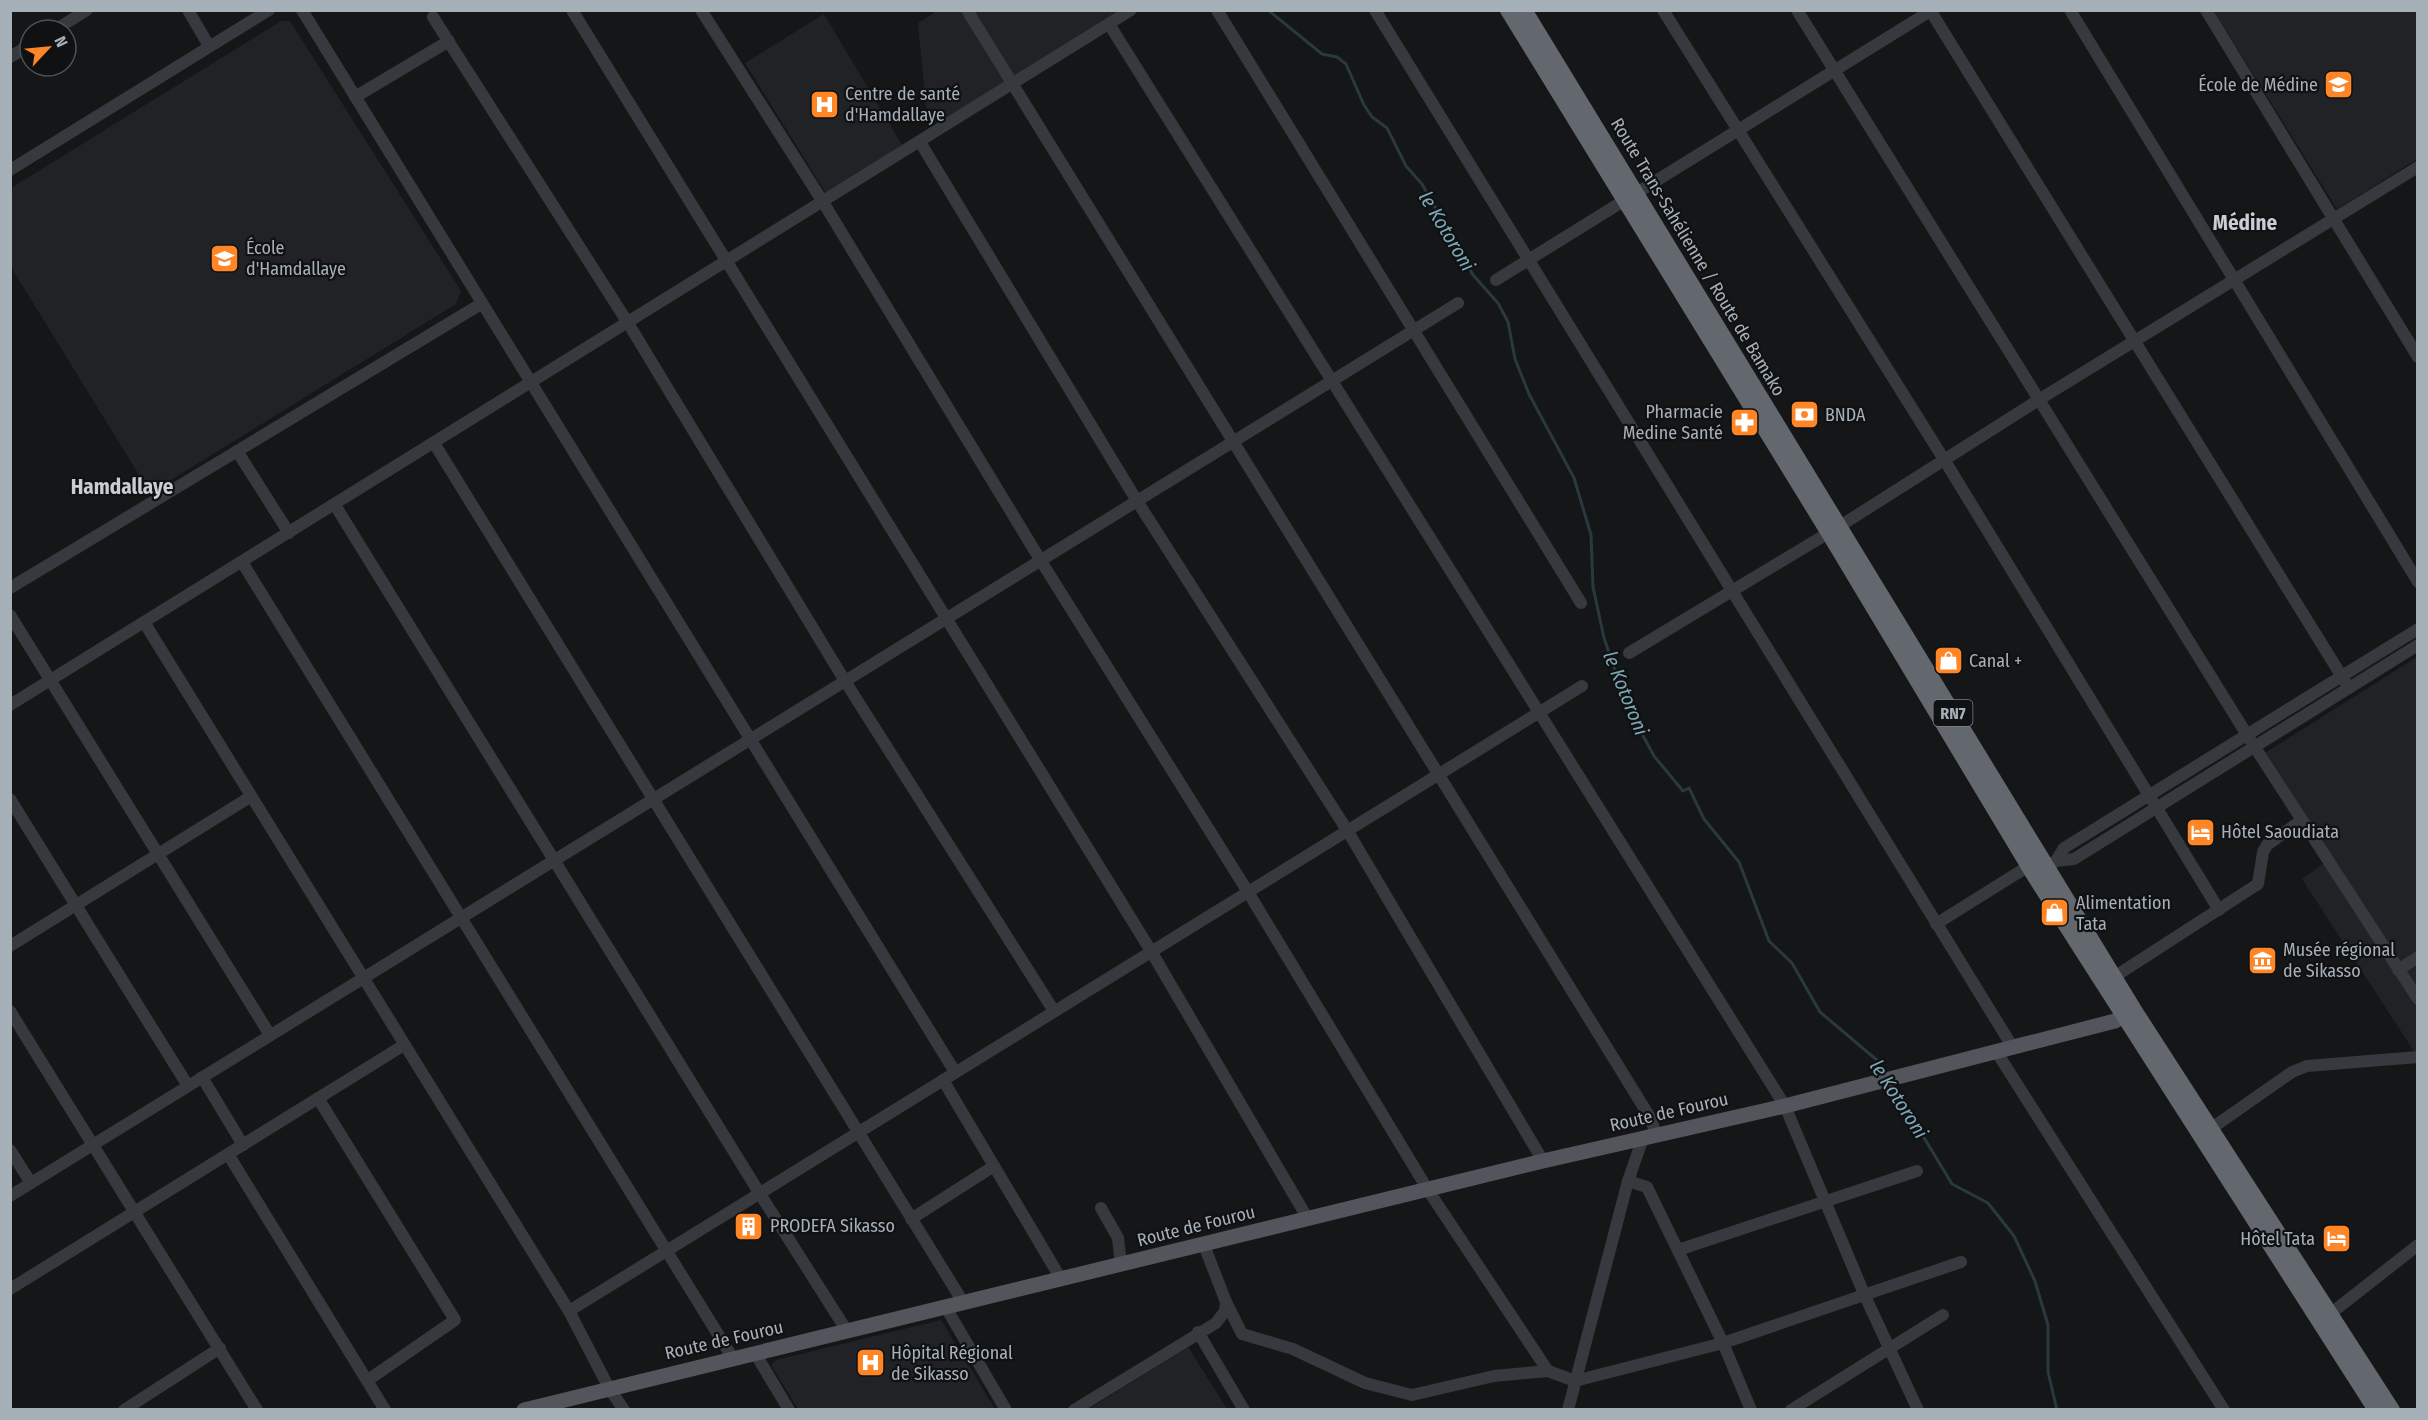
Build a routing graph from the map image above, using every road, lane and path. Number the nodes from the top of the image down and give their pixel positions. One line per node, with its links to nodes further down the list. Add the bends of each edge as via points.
1 (87, 10): 19 (street)
2 (188, 10): 22 (street)
3 (269, 10): 22 (street)
4 (302, 10): 25 (street)
5 (572, 10): 34 (street)
6 (701, 10): 31 (street)
7 (967, 10): 24 (street)
8 (1131, 10): 20 (street)
9 (1217, 10): 40 (street)
10 (1375, 10): 33 (street)
11 (1508, 10): 30 (highway, Route Trans-Sahélienne / Route de Bamako / RN7)
12 (1524, 10): 30 (highway, Route Trans-Sahélienne / Route de Bamako / RN7)
13 (1663, 10): 26 (street)
14 (1797, 10): 23 (street)
15 (2070, 10): 36 (street)
16 (2205, 10): 32 (street)
17 (1931, 11): 23 (street); 41 (street)
18 (433, 17): 21 (street)
19 (74, 18)
20 (1109, 24): 24 (street); 43 (street)
21 (449, 41): 25 (street); 39 (street)
22 (209, 46): 29 (street)
23 (1834, 71): 26 (street); 45 (street)
24 (1014, 84): 27 (street); 46 (street)
25 (355, 97): 38 (street)
26 (1738, 130): 30 (street); 49 (street)
27 (920, 142): 31 (street); 50 (street)
28 (2418, 167): 32 (street)
29 (10, 170)
30 (1631, 197): 33 (street); 52 (highway, Route Trans-Sahélienne / Route de Bamako / RN7)
31 (823, 202): 34 (street); 55 (street)
32 (2334, 219): 36 (street); 42 (street)
33 (1529, 260): 35 (street); 58 (street)
34 (726, 262): 39 (street); 61 (street)
35 (1496, 280)
36 (2236, 280): 41 (street); 56 (street)
37 (1458, 303): 40 (street)
38 (481, 304): 44 (street); 48 (street)
39 (628, 322): 44 (street); 68 (street)
40 (1412, 330): 43 (street); 59 (street)
41 (2135, 342): 45 (street); 66 (street)
42 (2418, 357)
43 (1332, 380): 46 (street); 72 (street)
44 (530, 384): 47 (street); 73 (street)
45 (2040, 399): 49 (street); 74 (street)
46 (1233, 441): 50 (street); 75 (street)
47 (434, 443): 51 (street); 78 (street)
48 (237, 451): 53 (street); 57 (street)
49 (1945, 461): 52 (street); 77 (street)
50 (1137, 501): 55 (street); 82 (street)
51 (334, 505): 53 (street); 84 (street)
52 (1834, 530): 58 (street); 85 (highway, Route Trans-Sahélienne / Route de Bamako / RN7)
53 (289, 533): 54 (street)
54 (242, 561): 62 (street); 89 (street)
55 (1041, 561): 61 (street); 86 (street)
56 (2418, 582)
57 (10, 588)
58 (1732, 591): 65 (street); 90 (street)
59 (1581, 603)
60 (10, 615): 67 (street)
61 (947, 620): 68 (street); 92 (street)
62 (144, 622): 67 (street); 76 (street)
63 (2418, 629): 66 (street)
64 (2418, 645): 70 (street)
65 (1629, 654)
66 (2342, 676): 70 (street); 74 (street)
67 (51, 680): 71 (street); 83 (street)
68 (845, 681): 73 (street); 99 (street)
69 (1582, 686): 72 (street)
70 (2349, 688): 74 (street)
71 (10, 705)
72 (1538, 714): 75 (street); 111 (street)
73 (749, 738): 78 (street); 106 (street)
74 (2251, 740): 77 (street); 80 (street); 81 (street)
75 (1438, 775): 82 (street); 114 (street, via 1645,1109)
76 (250, 796): 83 (street); 95 (street)
77 (2148, 796): 80 (street); 85 (street)
78 (653, 798): 84 (street); 113 (street)
79 (10, 799): 87 (street)
80 (2156, 807): 85 (street, via 2074,859); 88 (street)
81 (2302, 820): 88 (street, via 2267,845 2258,884); 94 (street)
82 (1347, 830): 86 (street); 119 (street)
83 (157, 854): 87 (street); 101 (street)
84 (554, 860): 89 (street); 125 (street)
85 (2041, 865): 90 (street); 96 (highway, Route Trans-Sahélienne / Route de Bamako / RN7); 100 (highway, Route Trans-Sahélienne / Route de Bamako / RN7)
86 (1248, 892): 92 (street); 124 (street)
87 (76, 906): 91 (street); 109 (street)
88 (2219, 910): 96 (street)
89 (461, 917): 95 (street); 135 (street)
90 (1936, 924): 103 (street)
91 (10, 946)
92 (1151, 951): 99 (street); 131 (street)
93 (2418, 957): 94 (street)
94 (2398, 970): 97 (street)
95 (363, 977): 101 (street); 102 (street)
96 (2114, 977): 100 (highway, Route Trans-Sahélienne / Route de Bamako / RN7)
97 (2418, 999)
98 (10, 1011): 115 (street)
99 (1054, 1011): 106 (street)
100 (2129, 1013): 103 (main road, Route de Fourou, via 2115,1022); 112 (highway, Route Trans-Sahélienne / Route de Bamako / RN7); 146 (highway, Route Trans-Sahélienne / Route de Bamako / RN7)
101 (270, 1035): 107 (street)
102 (404, 1045): 110 (street); 144 (street)
103 (2012, 1046): 104 (main road, Route de Fourou)
104 (1996, 1051): 111 (main road, Route de Fourou); 171 (street)
105 (2418, 1057): 112 (street, via 2307,1066 2292,1072)
106 (955, 1072): 108 (street)
107 (202, 1077): 109 (street); 116 (street)
108 (943, 1080): 113 (street); 120 (street)
109 (188, 1086): 115 (street)
110 (318, 1098): 116 (street); 155 (street, via 455,1320)
111 (1785, 1106): 114 (main road, Route de Fourou); 127 (street)
112 (2212, 1128): 146 (highway, Route Trans-Sahélienne / Route de Bamako / RN7)
113 (859, 1135): 125 (street); 130 (street)
114 (1650, 1137): 119 (main road, Route de Fourou); 122 (street)
115 (94, 1144): 123 (street); 129 (street)
116 (243, 1145): 118 (street)
117 (10, 1150): 123 (street)
118 (228, 1154): 129 (street); 155 (street)
119 (1544, 1161): 124 (main road, Route de Fourou)
120 (994, 1166): 130 (street); 138 (street)
121 (1917, 1171): 127 (street)
122 (1628, 1182): 134 (street, via 1647,1187); 156 (street)
123 (31, 1183): 126 (street)
124 (1428, 1190): 131 (main road, Route de Fourou); 154 (street)
125 (760, 1194): 135 (street); 147 (street)
126 (10, 1196)
127 (1825, 1201): 134 (street); 140 (street)
128 (1101, 1208): 137 (street, via 1118,1238)
129 (136, 1211): 139 (street); 150 (street)
130 (911, 1219): 141 (street)
131 (1308, 1219): 132 (main road, Route de Fourou)
132 (1204, 1245): 137 (main road, Route de Fourou); 142 (street)
133 (2418, 1245): 146 (street)
134 (1678, 1250): 149 (street)
135 (667, 1251): 144 (street); 153 (street)
136 (1961, 1262): 140 (street)
137 (1121, 1265): 138 (main road, Route de Fourou)
138 (1061, 1279): 141 (main road, Route de Fourou)
139 (10, 1289)
140 (1865, 1296): 149 (street); 151 (street)
141 (963, 1302): 143 (main road, Route de Fourou)
142 (1226, 1302): 148 (street, via 1216,1323); 154 (street, via 1242,1334 1293,1349 1365,1383 1412,1395 1494,1376)
143 (945, 1306): 147 (main road, Route de Fourou); 164 (street)
144 (569, 1311): 157 (street)
145 (1942, 1315): 151 (street)
146 (2326, 1318): 172 (highway, Route Trans-Sahélienne / Route de Bamako / RN7); 173 (highway, Route Trans-Sahélienne / Route de Bamako / RN7)
147 (847, 1330): 152 (main road, Route de Fourou)
148 (1198, 1332): 165 (street); 166 (street)
149 (1723, 1343): 156 (street); 168 (street)
150 (220, 1348): 158 (street); 159 (street)
151 (1891, 1348): 169 (street); 170 (street)
152 (755, 1353): 153 (main road, Route de Fourou); 163 (street)
153 (732, 1357): 157 (main road, Route de Fourou)
154 (1548, 1371): 156 (street)
155 (368, 1380): 160 (street)
156 (1575, 1381): 167 (street)
157 (609, 1388): 161 (main road, Route de Fourou); 162 (street)
158 (124, 1410)
159 (258, 1410)
160 (385, 1410)
161 (524, 1410)
162 (624, 1410)
163 (789, 1410)
164 (1006, 1410)
165 (1074, 1410)
166 (1244, 1410)
167 (1568, 1410)
168 (1751, 1410)
169 (1791, 1410)
170 (1918, 1410)
171 (2224, 1410)
172 (2376, 1410)
173 (2392, 1410)

